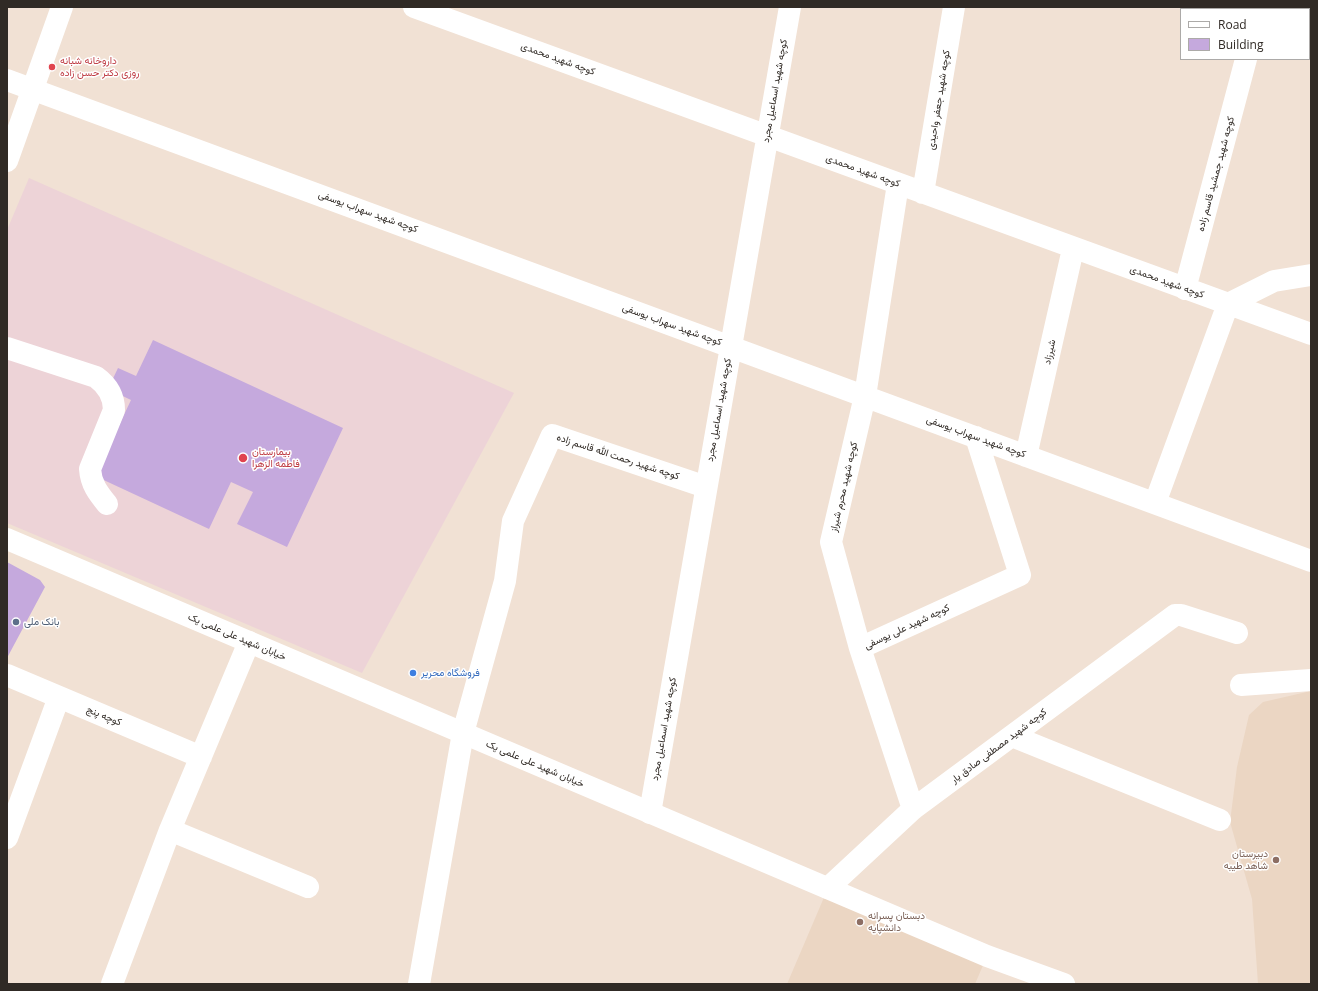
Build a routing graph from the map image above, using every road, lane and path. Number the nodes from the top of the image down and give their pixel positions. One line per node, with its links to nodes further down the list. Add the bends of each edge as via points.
1 (62, 7): 7 (street)
2 (414, 7): 8 (street, کوچه شهید محمدی)
3 (790, 7): 8 (street, کوچه شهید اسماعیل مجرد)
4 (954, 7): 11 (street, کوچه شهید جعفر واحیدی)
5 (1246, 60): 14 (street, کوچه شهید جمشید قاسم زاده)
6 (7, 80): 7 (street, کوچه شهید سهراب یوسفی)
7 (33, 88): 9 (street); 17 (street, کوچه شهید سهراب یوسفی)
8 (768, 135): 10 (street, کوچه شهید محمدی); 17 (street, کوچه شهید اسماعیل مجرد)
9 (7, 161)
10 (898, 184): 11 (street, کوچه شهید محمدی); 19 (street, کوچه شهید محرم شیراز)
11 (923, 193): 12 (street, کوچه شهید محمدی)
12 (1073, 249): 14 (street, کوچه شهید محمدی); 21 (street, شیرزاد)
13 (1311, 275): 15 (street, via 1274,281)
14 (1185, 289): 15 (street, کوچه شهید محمدی)
15 (1228, 304): 16 (street, کوچه شهید محمدی); 23 (street)
16 (1311, 334)
17 (730, 346): 19 (street, کوچه شهید سهراب یوسفی); 22 (street, کوچه شهید اسماعیل مجرد)
18 (7, 348): 24 (street, via 96,377 107,388 114,401 114,410 90,469 97,492)
19 (865, 396): 20 (street, کوچه شهید سهراب یوسفی); 29 (street, کوچه شهید محرم شیراز, via 831,542)
20 (976, 437): 21 (street, کوچه شهید سهراب یوسفی); 29 (street, کوچه شهید علی یوسفی, via 1020,575)
21 (1026, 456): 23 (street, کوچه شهید سهراب یوسفی)
22 (706, 487): 34 (street, کوچه شهید رحمت الله قاسم زاده, via 552,435 513,521 505,581); 38 (street, کوچه شهید اسماعیل مجرد)
23 (1156, 503): 26 (street, کوچه شهید سهراب یوسفی)
24 (107, 504)
25 (7, 539): 28 (street, خیابان شهید علی علمی یک)
26 (1311, 561)
27 (1237, 633): 35 (street, کوچه شهید مصطفی صادق یار, via 1178,614)
28 (249, 642): 34 (street, خیابان شهید علی علمی یک); 36 (street)
29 (860, 648): 37 (street, کوچه شهید علی یوسفی)
30 (7, 675): 33 (street, کوچه پنج)
31 (1311, 680): 32 (street)
32 (1241, 685)
33 (59, 697): 36 (street, کوچه پنج); 41 (street)
34 (463, 733): 38 (street, خیابان شهید علی علمی یک); 45 (street)
35 (1012, 736): 37 (street, کوچه شهید مصطفی صادق یار); 39 (street)
36 (201, 757): 40 (street)
37 (913, 809): 43 (street, کوچه شهید مصطفی صادق یار)
38 (650, 813): 43 (street, خیابان شهید علی علمی یک)
39 (1220, 820)
40 (170, 830): 42 (street); 44 (street)
41 (7, 838)
42 (308, 887)
43 (828, 888): 46 (street, خیابان شهید علی علمی یک, via 987,956)
44 (112, 984)
45 (420, 984)
46 (1064, 984)

